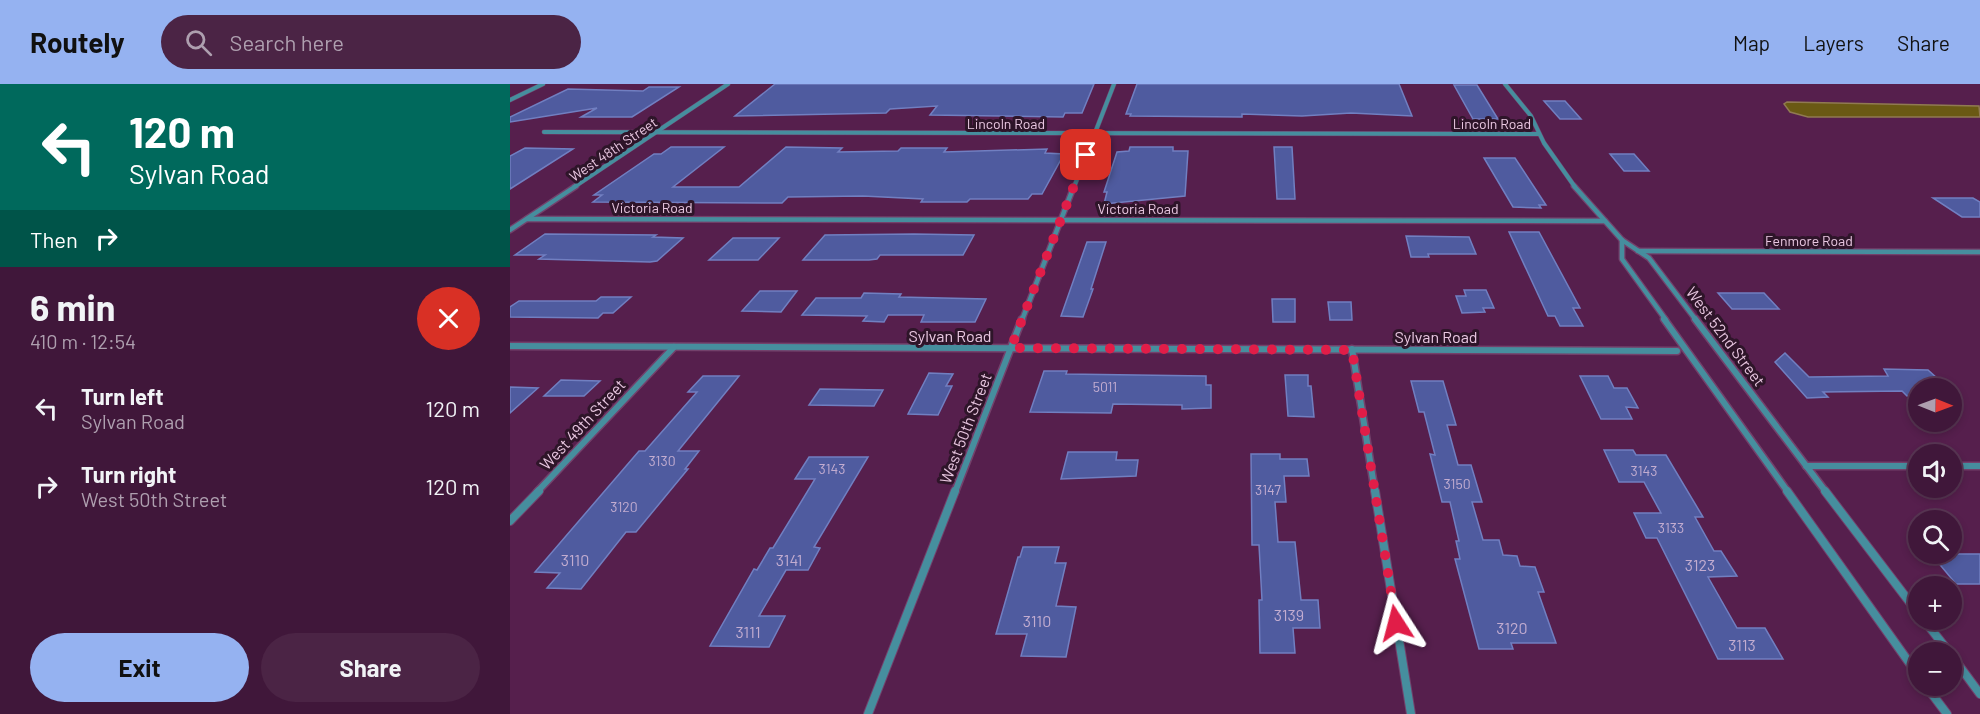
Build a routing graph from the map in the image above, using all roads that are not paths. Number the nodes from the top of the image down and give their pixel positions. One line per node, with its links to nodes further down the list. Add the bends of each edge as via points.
1 (543, 84): 5 (street)
2 (728, 84): 7 (street, West 48th Street)
3 (1114, 84): 8 (street, West 50th Street)
4 (1505, 84): 9 (street, West 52nd Street, via 1531,116)
5 (510, 100)
6 (544, 132): 7 (street, Lincoln Road)
7 (656, 133): 8 (street, Lincoln Road); 10 (street, West 48th Street)
8 (1095, 133): 9 (street, Lincoln Road); 11 (street, West 50th Street)
9 (1539, 134): 12 (street, West 52nd Street, via 1571,183)
10 (527, 219): 11 (street, Victoria Road); 13 (street, West 48th Street)
11 (1061, 220): 12 (street, Victoria Road); 19 (street, West 50th Street)
12 (1605, 221): 14 (street, West 52nd Street)
13 (510, 230)
14 (1622, 240): 15 (street, West 52nd Street); 30 (street, via 1622,259)
15 (1638, 251): 16 (street, Fenmore Road); 22 (street, West 52nd Street, via 1649,258)
16 (1980, 252)
17 (510, 346): 18 (street, Sylvan Road)
18 (674, 347): 19 (street, Sylvan Road); 26 (street, West 49th Street)
19 (1011, 348): 20 (street, Sylvan Road); 34 (street, West 50th Street)
20 (1352, 350): 21 (street, Sylvan Road); 35 (street)
21 (1677, 351)
22 (1806, 466): 23 (street); 27 (street, West 52nd Street)
23 (1908, 466)
24 (1962, 466): 25 (street)
25 (1980, 466)
26 (510, 520)
27 (1908, 600)
28 (1931, 630): 29 (street)
29 (1941, 642)
30 (1908, 661)
31 (1962, 670): 32 (street)
32 (1980, 694)
33 (1934, 696): 36 (street)
34 (868, 714)
35 (1411, 714)
36 (1947, 714)

